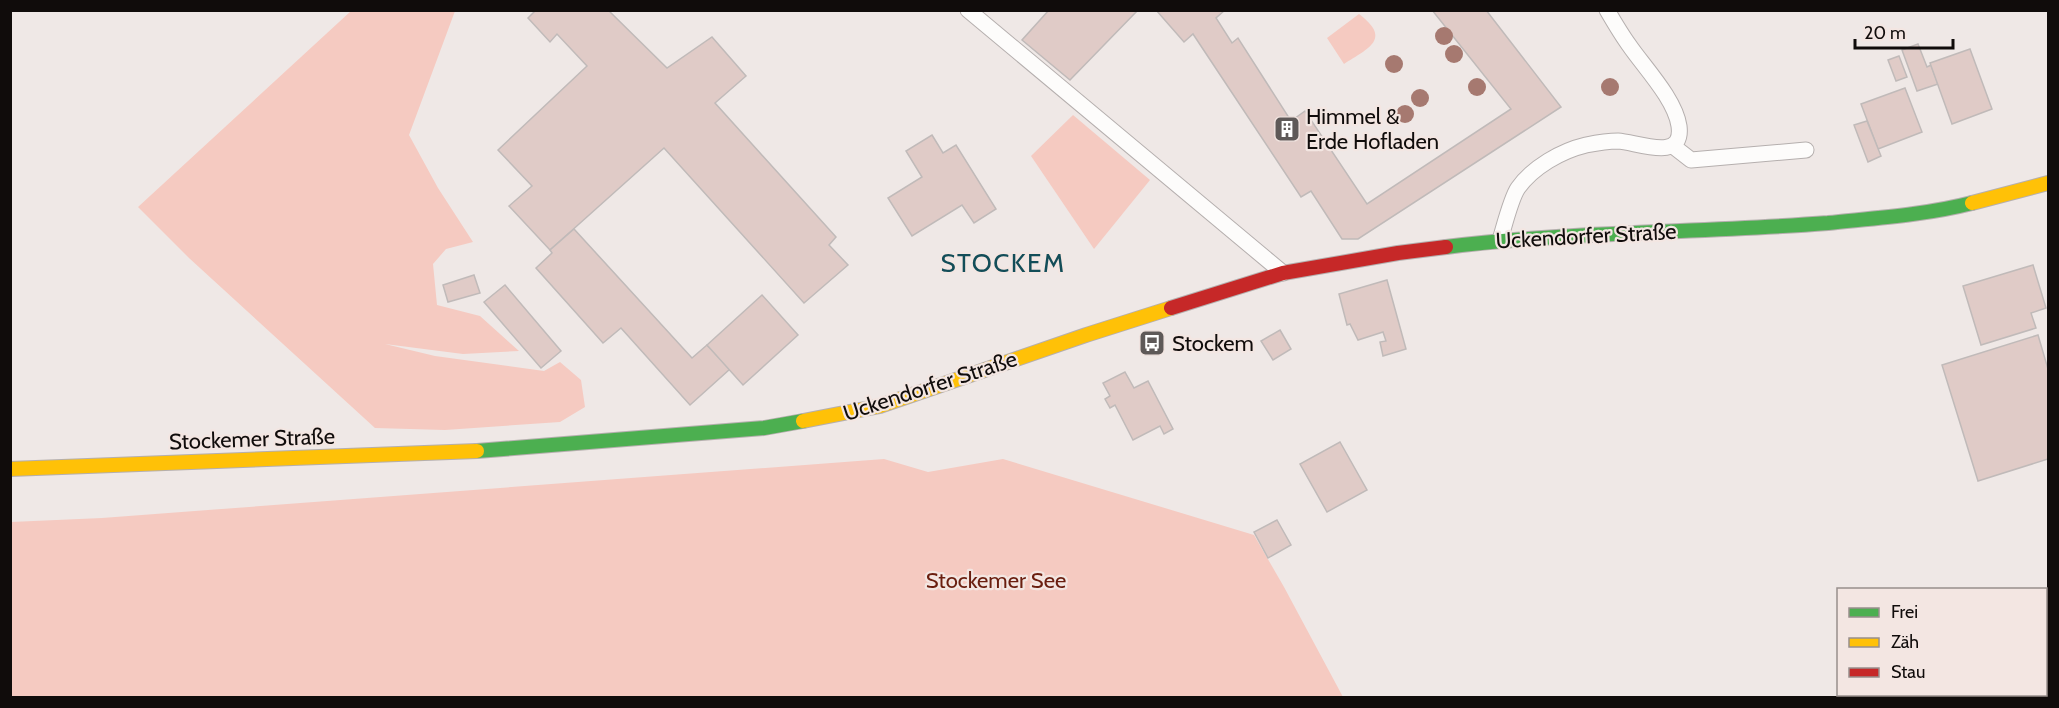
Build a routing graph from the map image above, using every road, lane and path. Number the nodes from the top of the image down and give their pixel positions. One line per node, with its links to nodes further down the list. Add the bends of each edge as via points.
1 (968, 10): 7 (lane)
2 (1607, 10): 3 (lane, via 1662,88 1676,116 1679,136)
3 (1673, 146): 4 (lane, via 1691,160); 6 (lane, via 1658,149 1616,141 1574,148 1555,157 1517,189)
4 (1806, 150)
5 (2049, 183): 6 (main road, Uckendorfer Straße, via 1961,206 1892,217 1764,228)
6 (1500, 240): 7 (main road, Uckendorfer Straße)
7 (1283, 273): 8 (main road, Uckendorfer Straße, via 856,412 764,428)
8 (495, 450): 9 (main road, Stockemer Straße)
9 (10, 469)

